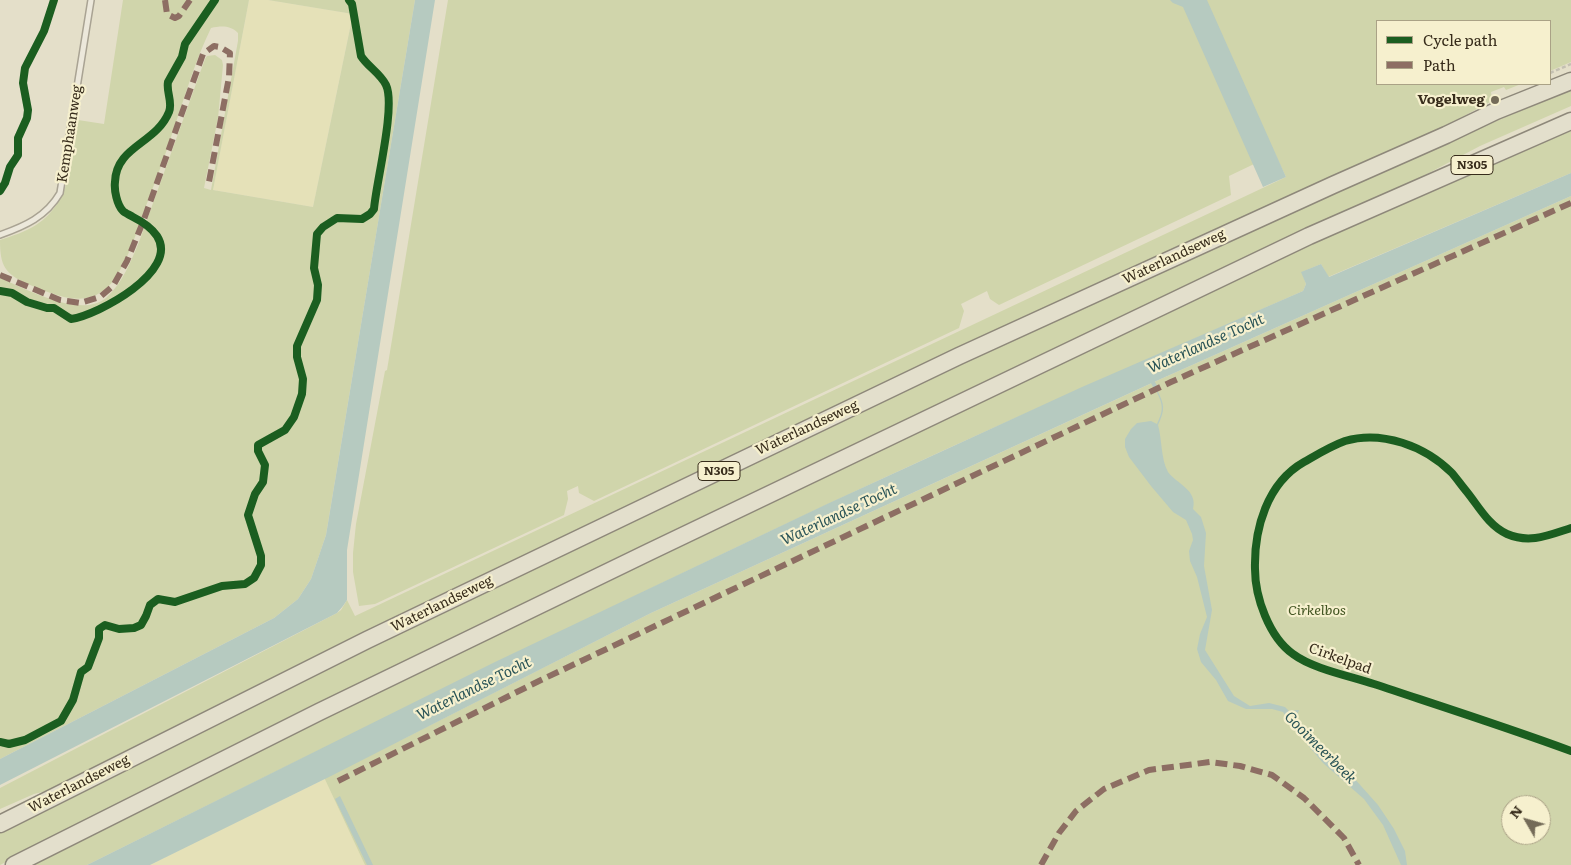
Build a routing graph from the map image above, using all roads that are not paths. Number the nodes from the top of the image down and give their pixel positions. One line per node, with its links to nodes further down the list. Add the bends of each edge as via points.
1 (91, 0): 4 (lane, Kemphaanweg, via 60,193 44,215)
2 (1571, 81): 5 (main road, Waterlandseweg / N305, via 1496,111 950,360 367,640)
3 (1571, 121): 6 (main road, N305, via 1309,236 311,716)
4 (0, 235)
5 (0, 824)
6 (14, 865)

